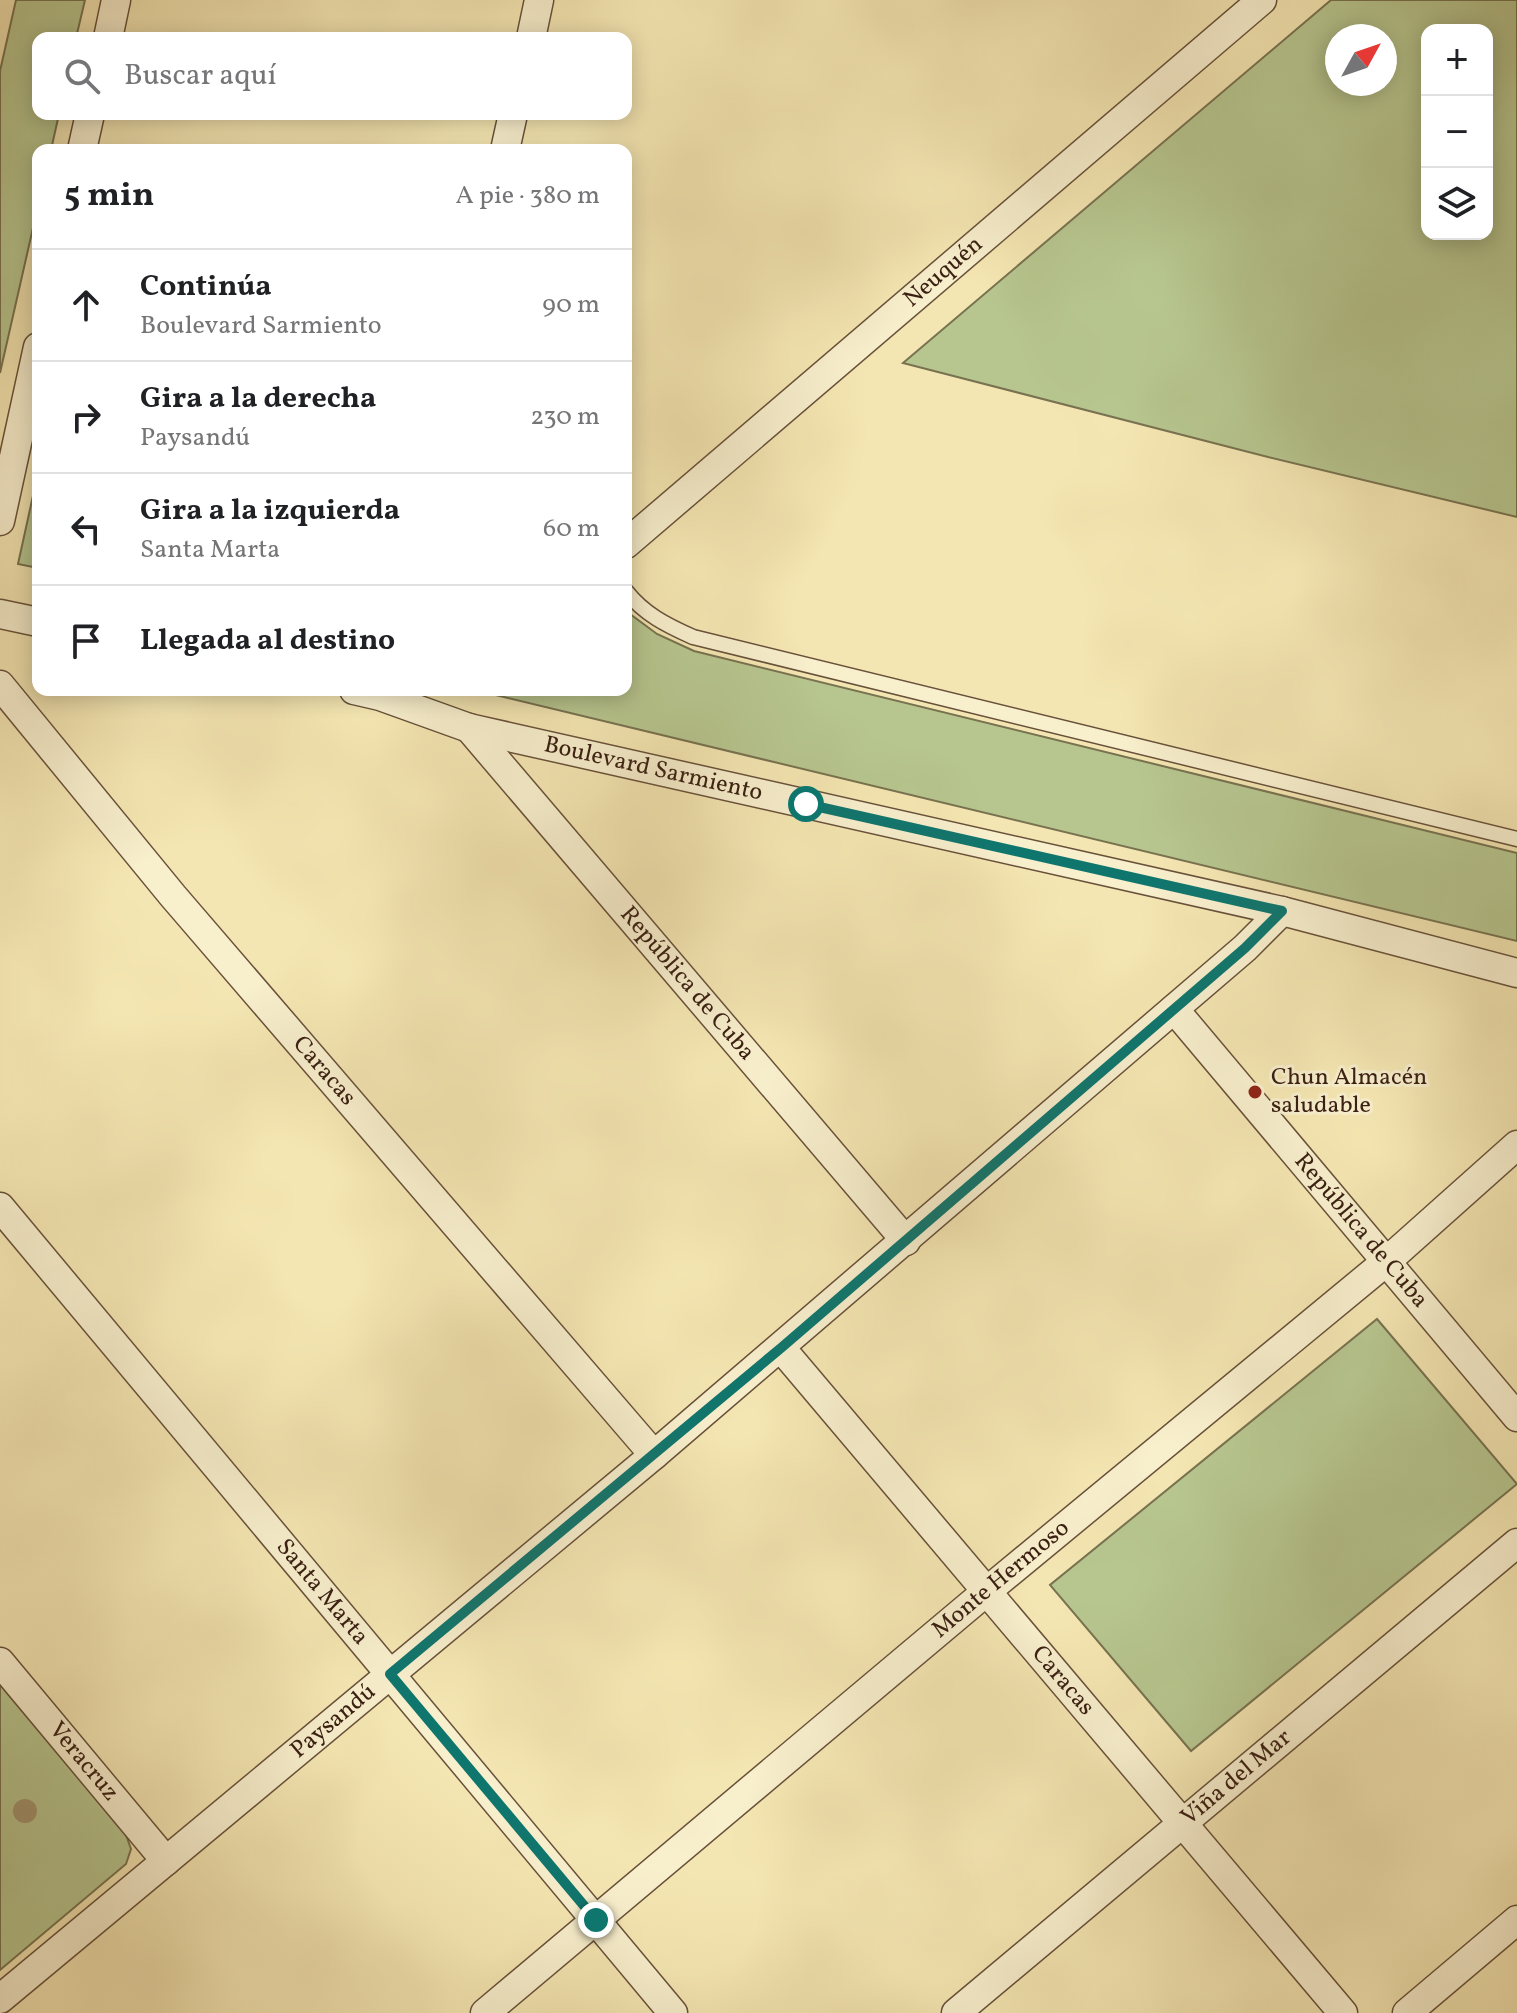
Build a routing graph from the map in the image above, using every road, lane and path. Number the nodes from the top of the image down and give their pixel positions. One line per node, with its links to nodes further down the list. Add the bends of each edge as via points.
1 (116, 0): 4 (street)
2 (539, 0): 5 (street)
3 (1253, 1): 13 (street, Neuquén)
4 (109, 32)
5 (532, 32)
6 (89, 120): 8 (street)
7 (512, 120): 9 (street)
8 (83, 144)
9 (506, 144)
10 (32, 373): 11 (street)
11 (19, 429): 12 (street)
12 (0, 521)
13 (632, 539)
14 (632, 598): 20 (lane, via 664,624 693,637)
15 (0, 614): 16 (street)
16 (32, 621)
17 (0, 685): 30 (street, Caracas, via 173,896)
18 (383, 696): 19 (street, Boulevard Sarmiento)
19 (469, 728): 21 (street, Boulevard Sarmiento); 26 (street, República de Cuba)
20 (1517, 839)
21 (1282, 911): 22 (street, Boulevard Sarmiento); 23 (street, Paysandú)
22 (1517, 973)
23 (1174, 1009): 26 (street, Paysandú); 27 (street, República de Cuba)
24 (1517, 1145): 27 (street, Monte Hermoso)
25 (0, 1207): 34 (street, Santa Marta)
26 (906, 1241): 28 (street, Paysandú)
27 (1387, 1261): 29 (street, República de Cuba); 32 (street, Monte Hermoso)
28 (781, 1348): 30 (street, Paysandú); 32 (street, Caracas)
29 (1517, 1417)
30 (654, 1455): 34 (street, Paysandú)
31 (1517, 1543): 35 (street, Viña del Mar)
32 (987, 1591): 35 (street, Caracas); 37 (street, Monte Hermoso)
33 (0, 1662): 36 (street, Veracruz)
34 (390, 1674): 36 (street, Paysandú); 37 (street, Santa Marta)
35 (1184, 1822): 42 (street, Viña del Mar); 43 (street, Caracas)
36 (166, 1861): 39 (street, Paysandú)
37 (596, 1920): 40 (street, Monte Hermoso); 41 (street, Santa Marta)
38 (1517, 1920): 44 (street)
39 (0, 1999)
40 (485, 2013)
41 (673, 2013)
42 (956, 2013)
43 (1343, 2013)
44 (1407, 2013)

